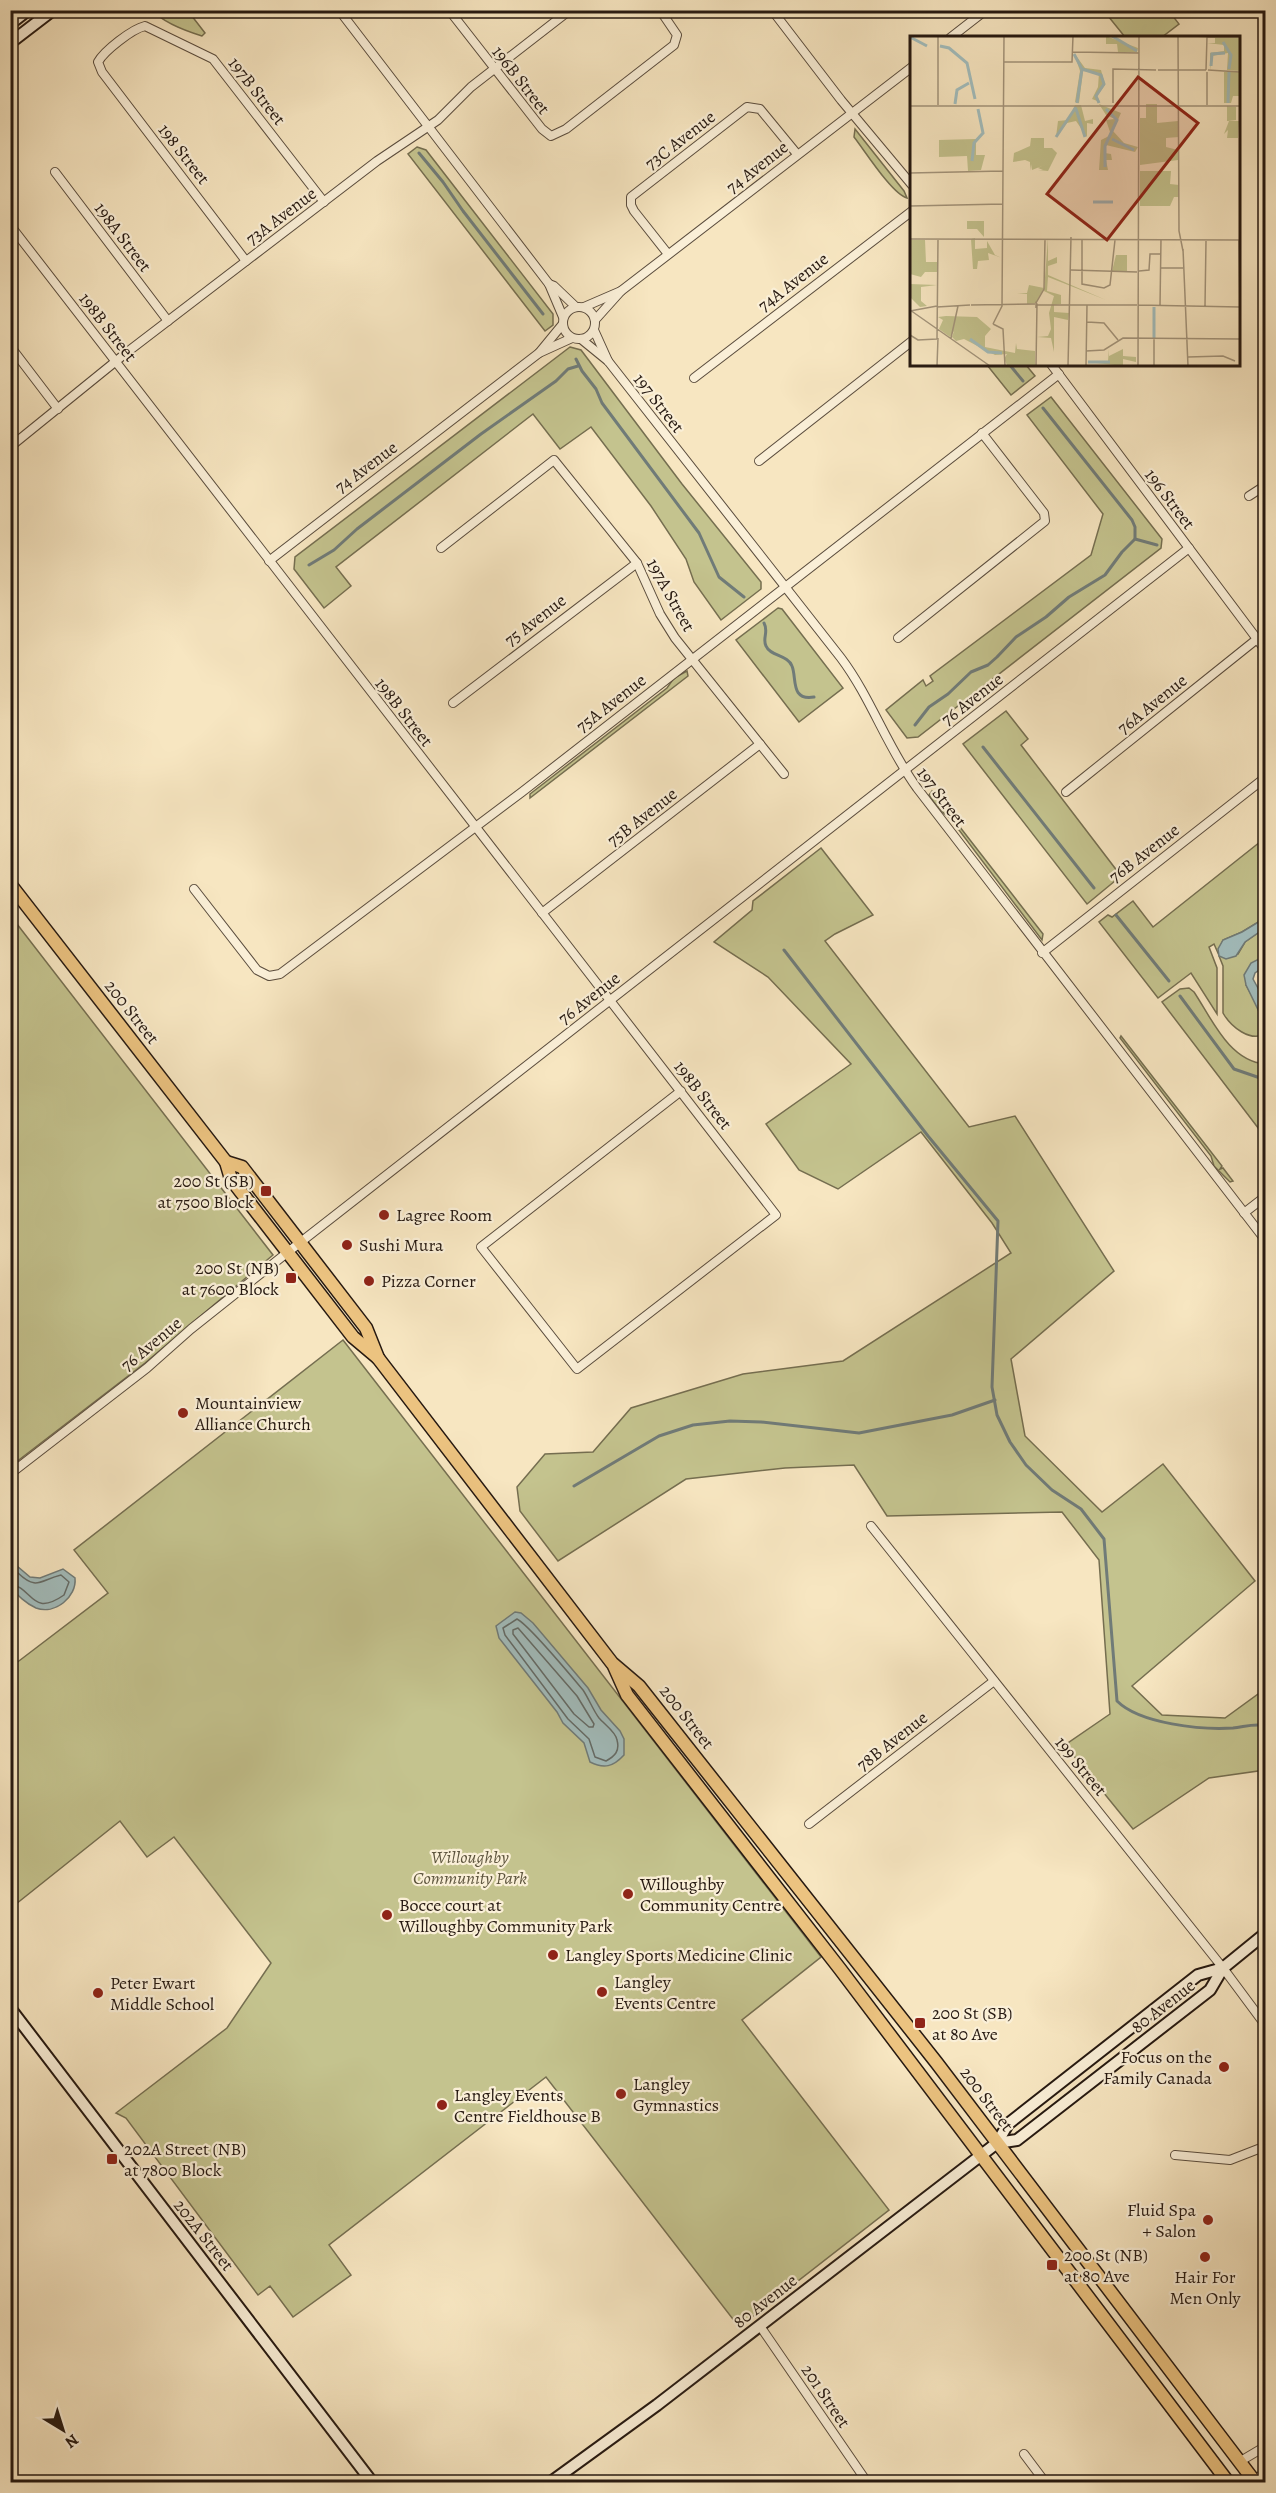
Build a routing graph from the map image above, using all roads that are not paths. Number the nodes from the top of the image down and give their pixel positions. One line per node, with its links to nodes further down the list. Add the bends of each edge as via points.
1 (28, 10): 9 (main road)
2 (53, 10): 12 (main road)
3 (339, 10): 16 (street)
4 (449, 10): 13 (street, 196B Street)
5 (570, 10): 13 (street, 73A Avenue)
6 (660, 10): 13 (street, 196B Street, via 678,39 559,134 550,136 542,129)
7 (772, 10): 15 (street)
8 (986, 10): 11 (street)
9 (10, 24)
10 (145, 26): 20 (street, 197B Street, via 213,59); 24 (street, 198 Street, via 105,53 98,64)
11 (953, 36)
12 (10, 43)
13 (494, 69): 16 (street, 73A Avenue)
14 (910, 69): 15 (street, 74 Avenue)
15 (853, 112): 17 (street, 74 Avenue); 19 (street)
16 (428, 126): 20 (street, 73A Avenue); 25 (street)
17 (796, 154): 23 (street, 74 Avenue); 23 (street, 73C Avenue, via 760,109 747,107 631,197 634,211)
18 (55, 172): 29 (street, 198A Street)
19 (910, 183)
20 (324, 202): 24 (street, 73A Avenue)
21 (910, 213): 40 (street, 74A Avenue)
22 (10, 225): 37 (street, 198B Street)
23 (668, 254): 26 (street, 74 Avenue)
24 (246, 261): 29 (street, 73A Avenue)
25 (549, 284): 27 (street); 30 (street)
26 (621, 291): 27 (street, 74 Avenue); 28 (street, 74 Avenue)
27 (580, 307): 28 (street, via 591,312); 30 (street, via 568,310)
28 (595, 320): 31 (street)
29 (168, 321): 37 (street, 73A Avenue)
30 (563, 321): 32 (street, via 566,333); 35 (street, 74 Avenue)
31 (594, 330): 32 (street, via 588,336); 36 (street, 197 Street)
32 (576, 338): 35 (street, 74 Avenue); 36 (street, 197 Street)
33 (910, 343): 44 (street)
34 (10, 346): 41 (street)
35 (539, 353): 49 (street, 74 Avenue)
36 (608, 361): 51 (street, 197 Street)
37 (115, 362): 41 (street, 73A Avenue); 49 (street, 198B Street)
38 (1053, 366): 39 (street, 196 Street)
39 (1059, 374): 42 (street, 75A Avenue); 48 (street, 196 Street)
40 (694, 378)
41 (58, 409): 43 (street, 73A Avenue)
42 (982, 433): 51 (street, 75A Avenue); 52 (street, via 1046,519)
43 (10, 447)
44 (759, 461)
45 (1266, 485): 46 (street)
46 (1249, 496)
47 (441, 548): 50 (street, 197A Street, via 554,460)
48 (1189, 548): 53 (street, 196 Street); 58 (street, 76 Avenue)
49 (269, 561): 62 (street, 198B Street)
50 (637, 563): 55 (street, 197A Street, via 660,614); 56 (street, 75 Avenue)
51 (784, 588): 55 (street, 75A Avenue); 58 (street, 197 Street, via 857,681)
52 (898, 638)
53 (1257, 639): 54 (street, 196 Street); 61 (street, 76A Avenue)
54 (1266, 651)
55 (692, 659): 57 (street, 197A Street); 62 (street, 75A Avenue)
56 (453, 703)
57 (760, 744): 59 (street, 197A Street); 65 (street, 75B Avenue)
58 (904, 770): 66 (street, 197 Street); 67 (street, 76 Avenue)
59 (784, 774)
60 (1266, 777): 66 (street, 76B Avenue)
61 (1066, 792)
62 (474, 826): 64 (street, 75A Avenue, via 277,976 257,970); 65 (street, 198B Street)
63 (10, 884): 69 (main road, 200 Street)
64 (194, 889)
65 (542, 913): 67 (street, 198B Street)
66 (1042, 954): 71 (street, 197 Street)
67 (609, 1001): 68 (street, 198B Street); 73 (street, 76 Avenue)
68 (681, 1091): 68 (street, 198B Street, via 776,1215 577,1369 481,1247)
69 (226, 1162): 73 (main road, 200 Street, via 242,1167); 74 (main road, 200 Street, via 231,1179)
70 (1266, 1196): 71 (street)
71 (1244, 1213): 72 (street, 197 Street)
72 (1266, 1241)
73 (301, 1244): 74 (street, 76 Avenue); 75 (main road, 200 Street, via 366,1328)
74 (288, 1252): 75 (main road, 200 Street, via 353,1337); 76 (street, 76 Avenue)
75 (378, 1358): 78 (main road, 200 Street)
76 (10, 1474)
77 (871, 1526): 79 (street, 199 Street)
78 (612, 1663): 85 (main road, 200 Street, via 639,1686); 87 (main road, 200 Street, via 627,1695)
79 (994, 1681): 80 (street, 78B Avenue); 82 (street, 199 Street)
80 (809, 1824)
81 (1266, 1933): 82 (main road, 80 Avenue)
82 (1223, 1968): 84 (street, 199 Street); 85 (main road, 80 Avenue, via 1198,1975 1008,2124); 85 (main road, 80 Avenue, via 1209,1990 1017,2140)
83 (10, 2008): 94 (main road, 202A Street)
84 (1266, 2026)
85 (997, 2143): 87 (main road, 80 Avenue); 92 (main road, 200 Street)
86 (1266, 2146): 88 (street, via 1230,2160)
87 (980, 2155): 89 (main road, 80 Avenue); 98 (main road, 200 Street)
88 (1175, 2155)
89 (760, 2326): 95 (main road, 80 Avenue); 96 (street, 201 Street)
90 (1266, 2446): 92 (street)
91 (1024, 2454): 97 (street)
92 (1239, 2462): 99 (main road, 200 Street)
93 (1266, 2470): 99 (street)
94 (372, 2482)
95 (551, 2482)
96 (867, 2482)
97 (1045, 2482)
98 (1228, 2482)
99 (1255, 2482)

